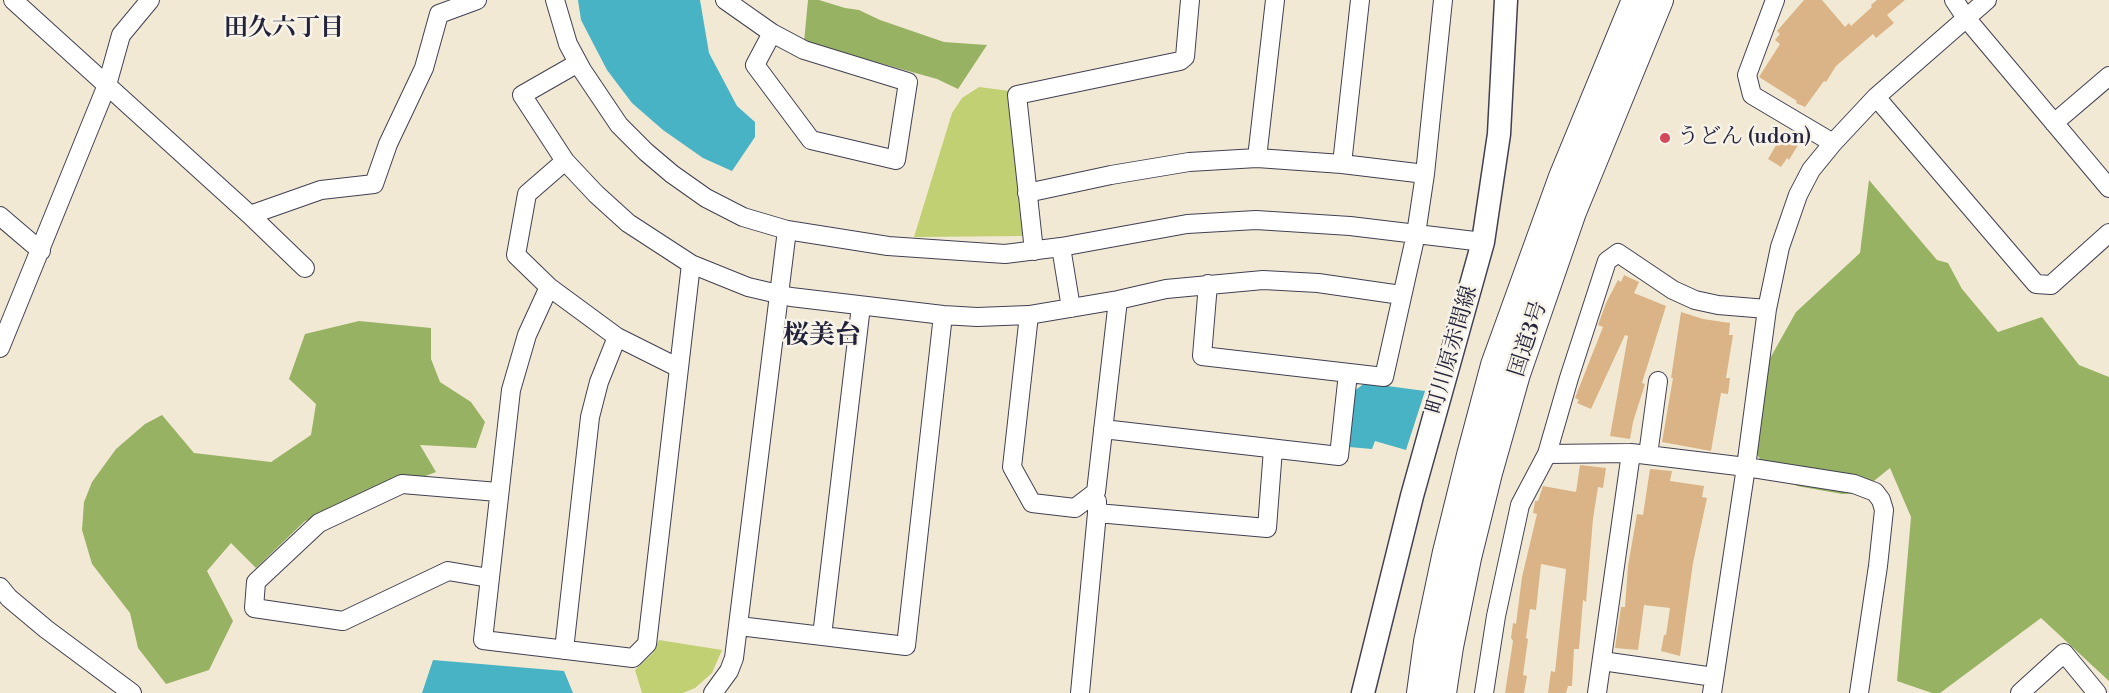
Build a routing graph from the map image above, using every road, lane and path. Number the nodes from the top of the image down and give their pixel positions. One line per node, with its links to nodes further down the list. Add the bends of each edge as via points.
1 (13, 0): 20 (street)
2 (150, 0): 20 (street, via 121,35)
3 (477, 0): 30 (street, via 439,14 424,68 374,184 321,190)
4 (555, 0): 18 (street)
5 (725, 0): 17 (street)
6 (1190, 0): 29 (street, via 1185,57 1180,61 1017,95)
7 (1275, 0): 24 (street)
8 (1360, 0): 26 (street)
9 (1443, 0): 27 (street)
10 (1506, 0): 35 (main road, 町川原赤間線, via 1499,134)
11 (1635, 0): 64 (highway, 国道3号, via 1563,177 1494,365)
12 (1660, 0): 78 (highway, 国道3号, via 1573,212 1517,374 1468,558)
13 (1775, 0): 23 (street, via 1747,75 1752,95)
14 (1954, 0): 16 (street)
15 (1988, 0): 16 (street)
16 (1966, 18): 21 (street); 22 (street)
17 (772, 33): 17 (street, via 755,65 811,140 896,160 908,82 813,53)
18 (578, 63): 25 (street, via 522,95); 32 (street, via 619,125 672,174 743,217)
19 (2109, 76): 22 (street)
20 (107, 85): 30 (street); 37 (street)
21 (1876, 97): 23 (street); 33 (street, via 2036,284 2051,285)
22 (2054, 123): 28 (street)
23 (1833, 143): 48 (street, via 1811,170 1798,195 1780,247)
24 (1257, 158): 26 (street); 29 (street, via 1189,162)
25 (566, 161): 39 (street, via 628,223); 42 (street, via 527,194 516,255)
26 (1342, 164): 27 (street)
27 (1425, 174): 34 (street)
28 (2109, 188)
29 (1027, 193): 38 (street)
30 (250, 215): 40 (street)
31 (0, 216): 37 (street)
32 (787, 230): 38 (street, via 888,246 1005,254); 43 (street)
33 (2109, 233)
34 (1416, 234): 35 (street); 36 (street, via 1299,222 1219,221); 44 (street)
35 (1483, 242): 75 (main road, 町川原赤間線, via 1412,496)
36 (1061, 248): 38 (street); 47 (street)
37 (41, 251): 52 (street)
38 (1034, 251)
39 (691, 264): 43 (street, via 748,287); 53 (street)
40 (305, 268)
41 (1208, 284): 44 (street, via 1263,280); 45 (street); 54 (street, via 1202,356)
42 (549, 287): 51 (street); 61 (street, via 527,335 511,390)
43 (778, 294): 46 (street); 67 (street)
44 (1401, 295): 54 (street, via 1384,377)
45 (1118, 300): 47 (street); 56 (street)
46 (861, 306): 49 (street); 68 (street)
47 (1071, 308): 50 (street)
48 (1767, 309): 58 (street, via 1695,300 1618,253 1607,261); 60 (street)
49 (944, 315): 50 (street); 68 (street, via 906,646)
50 (1029, 315): 62 (street, via 1012,467 1032,503 1075,508)
51 (617, 337): 53 (street); 69 (street, via 598,382 590,417)
52 (0, 348)
53 (679, 368): 69 (street, via 647,644 633,658)
54 (1348, 373): 57 (street, via 1339,456)
55 (1659, 381): 59 (street)
56 (1103, 429): 57 (street); 62 (street)
57 (1273, 449): 63 (street, via 1267,528)
58 (1547, 454): 59 (street); 79 (street, via 1520,506)
59 (1640, 454): 60 (street); 70 (street)
60 (1746, 467): 71 (street); 81 (street, via 1854,484 1875,492 1881,500 1884,510 1878,566)
61 (498, 492): 65 (street); 65 (street, via 402,484 319,523 256,582 254,608 344,621 448,572)
62 (1096, 492): 63 (street)
63 (1097, 513): 74 (street)
64 (1446, 552): 76 (street); 77 (highway, 国道3号)
65 (489, 578): 69 (street, via 483,640)
66 (0, 587): 72 (street, via 46,629)
67 (739, 626): 68 (street); 73 (street, via 729,671)
68 (822, 636)
69 (564, 650)
70 (1602, 661): 71 (street); 80 (street)
71 (1713, 685)
72 (132, 693)
73 (713, 693)
74 (1080, 693)
75 (1363, 693)
76 (1407, 693)
77 (1420, 693)
78 (1443, 693)
79 (1484, 693)
80 (1597, 693)
81 (1859, 693)
82 (2020, 693): 83 (street, via 2064,653)
83 (2097, 693)

